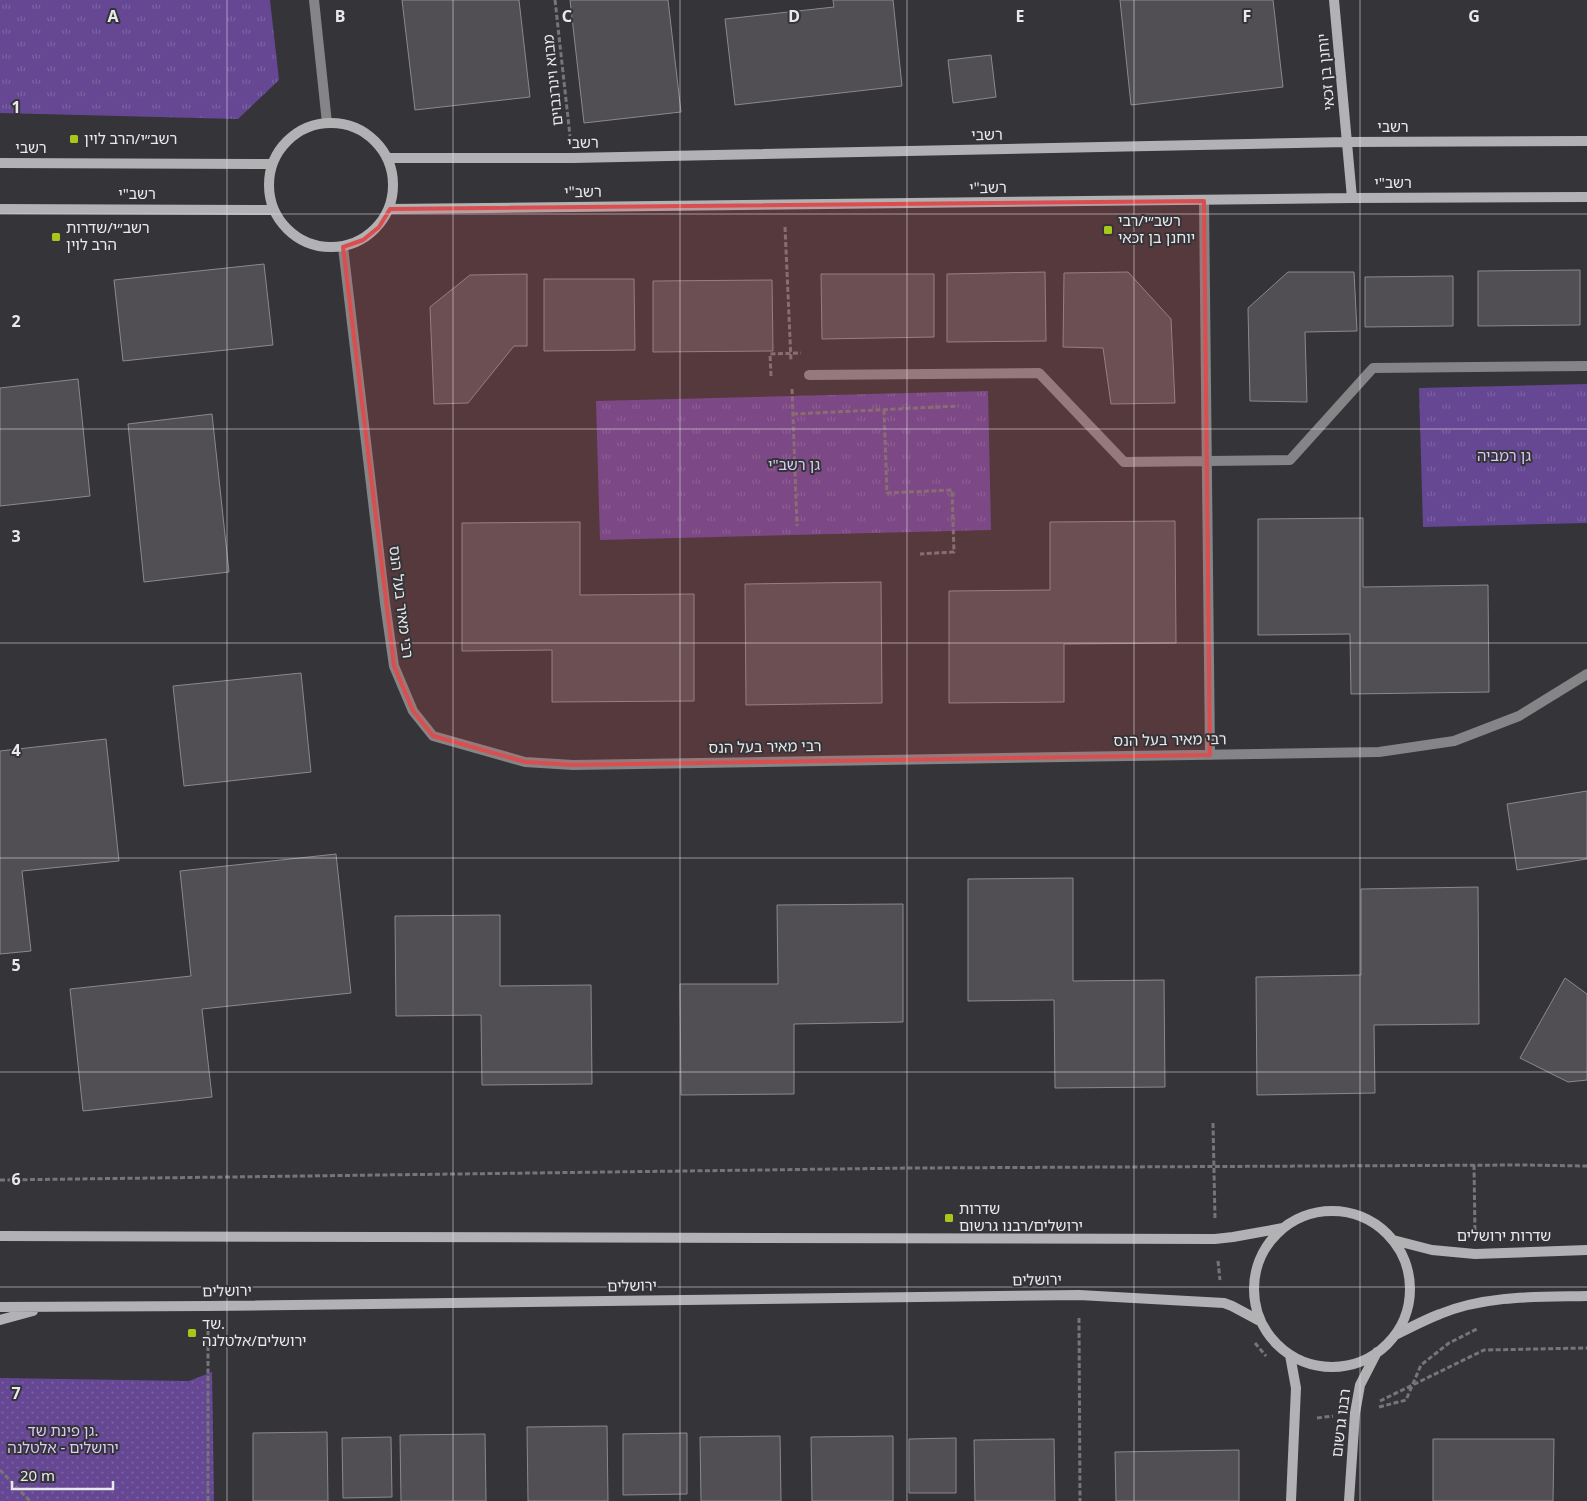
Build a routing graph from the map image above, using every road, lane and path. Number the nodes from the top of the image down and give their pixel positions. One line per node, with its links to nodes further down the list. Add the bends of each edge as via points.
1 (314, 0): 4 (street)
2 (555, 0): 8 (path, מבוא וינרנבוים)
3 (1334, 0): 6 (street, יוחנן בן זכאי)
4 (327, 122): 7 (street, via 346,124 364,131); 10 (street, via 310,126 294,135)
5 (1587, 141): 6 (street, רשבי)
6 (1347, 142): 8 (street, רשבי); 12 (street, יוחנן בן זכאי)
7 (389, 158): 8 (street, רשבי); 15 (street, via 394,175)
8 (573, 158)
9 (0, 163): 10 (street, רשבי)
10 (272, 164): 16 (street, via 269,195)
11 (1587, 197): 12 (street, רשב"י)
12 (1352, 198): 13 (street, רשב"י)
13 (1204, 201): 15 (street, רשב"י); 23 (street)
14 (0, 208): 16 (street, רשב"י)
15 (390, 209): 17 (street, via 379,227 362,240)
16 (273, 210): 17 (street, via 285,228 302,241 322,247)
17 (343, 247): 26 (street, רבי מאיר בעל הנס, via 394,666 413,711 433,736 525,762 573,765)
18 (1587, 366): 23 (street, via 1373,368 1290,460)
19 (809, 375): 23 (street, via 1039,373 1124,462)
20 (959, 406): 21 (path)
21 (884, 410): 22 (path); 24 (path, via 887,493 952,490 954,552)
22 (793, 414)
23 (1207, 461): 26 (street)
24 (920, 554)
25 (1587, 674): 26 (street, רבי מאיר בעל הנס, via 1520,716 1454,741 1379,752)
26 (1210, 755)
27 (1213, 1123): 30 (path)
28 (1474, 1165): 29 (path); 30 (path); 39 (path)
29 (1587, 1166)
30 (1214, 1167): 31 (path); 36 (path)
31 (0, 1180)
32 (1283, 1228): 36 (street); 37 (street, via 1300,1217 1320,1211 1341,1211 1361,1216 1379,1226); 48 (street, via 1263,1251 1256,1270 1253,1291)
33 (0, 1229): 35 (street)
34 (0, 1236): 35 (street)
35 (24, 1236): 36 (street)
36 (1215, 1239): 43 (path)
37 (1393, 1240): 39 (street, שדרות ירושלים, via 1432,1250); 49 (street, via 1404,1258 1410,1287 1404,1317)
38 (1587, 1250): 39 (street, שדרות ירושלים)
39 (1475, 1254)
40 (1079, 1295): 43 (street, ירושלים); 44 (street, ירושלים); 61 (path)
41 (1587, 1296): 42 (street)
42 (1483, 1302): 49 (street, via 1440,1313); 55 (path, via 1480,1327 1449,1343 1421,1365)
43 (1224, 1303): 48 (street, ירושלים)
44 (208, 1306): 45 (street, ירושלים); 60 (path)
45 (49, 1307): 46 (street, ירושלים); 47 (street)
46 (0, 1308)
47 (0, 1320)
48 (1260, 1321): 53 (street, via 1268,1334)
49 (1395, 1335): 52 (street)
50 (1251, 1338): 54 (path)
51 (1587, 1348): 55 (path, via 1484,1350)
52 (1377, 1352): 53 (street, via 1361,1361 1325,1367); 56 (street, רבנו גרשום, via 1360,1385)
53 (1290, 1355): 57 (street, via 1296,1388)
54 (1270, 1360)
55 (1413, 1385): 56 (path); 56 (path, via 1406,1400)
56 (1354, 1413): 57 (path); 63 (street, רבנו גרשום)
57 (1296, 1421): 62 (street)
58 (0, 1470): 59 (path)
59 (30, 1501)
60 (208, 1501)
61 (1080, 1501)
62 (1292, 1501)
63 (1349, 1501)

